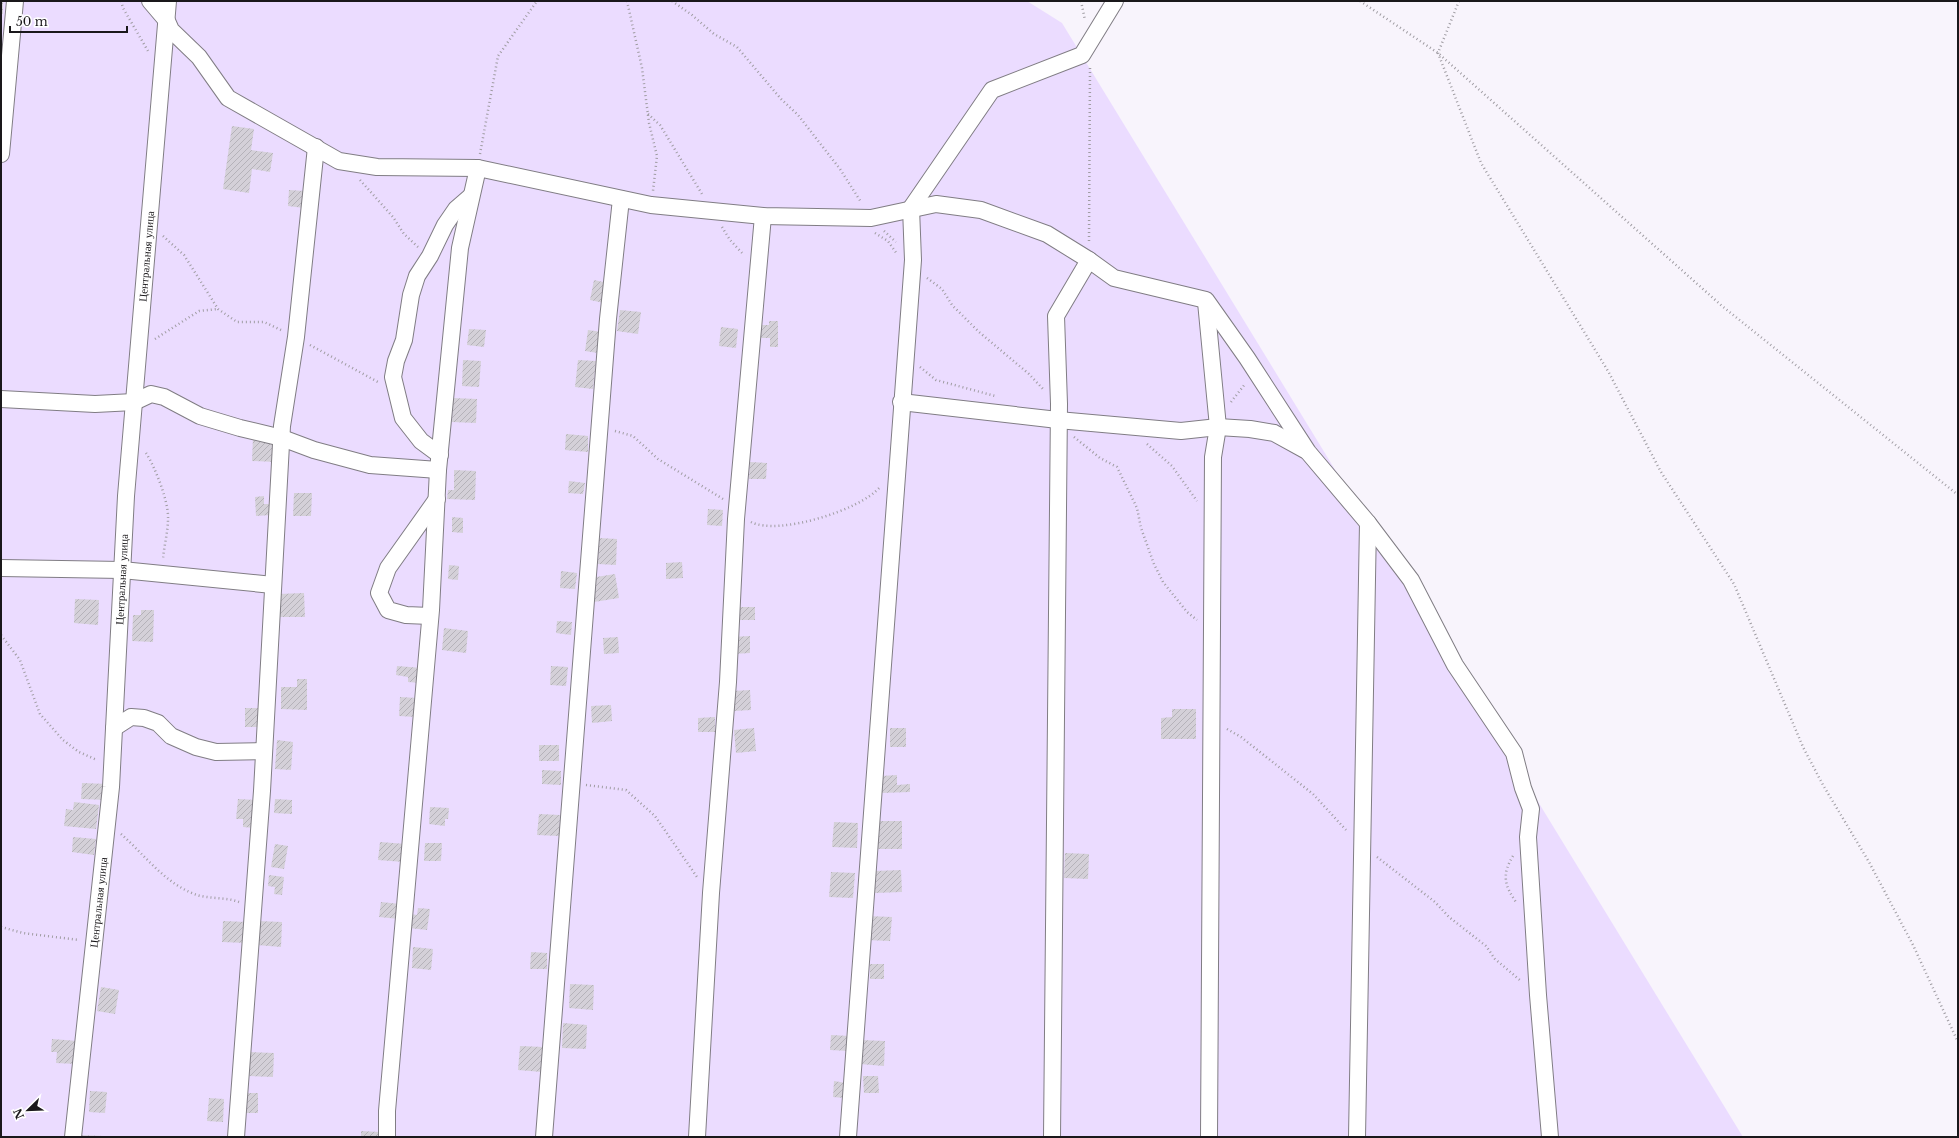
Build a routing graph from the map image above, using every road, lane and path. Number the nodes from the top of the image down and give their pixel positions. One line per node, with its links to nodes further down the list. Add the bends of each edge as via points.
1 (15, 1): 17 (street)
2 (121, 1): 15 (path)
3 (150, 1): 12 (street)
4 (168, 1): 12 (street, Центральная улица)
5 (178, 1): 12 (street)
6 (537, 1): 18 (path, via 498,56)
7 (626, 1): 22 (path, via 642,68 649,122 657,156)
8 (672, 1): 26 (path, via 692,14 714,34 737,47 798,115 852,187)
9 (1115, 1): 13 (street)
10 (1360, 1): 14 (path)
11 (1459, 1): 14 (path)
12 (167, 21): 15 (street, Центральная улица); 16 (street, via 171,30 199,57 228,98)
13 (1090, 43): 23 (street, via 1082,55 992,90); 29 (path)
14 (1438, 53): 52 (path, via 1722,306); 73 (path, via 1481,163 1608,371 1661,472 1734,584 1803,747 1909,938)
15 (162, 74): 25 (street, Центральная улица)
16 (316, 147): 18 (street, via 339,161 377,167); 32 (street)
17 (1, 154)
18 (478, 168): 20 (street); 21 (street)
19 (359, 179): 27 (path, via 393,217 404,234 422,252)
20 (471, 196): 27 (street, via 456,209 445,225); 50 (street, via 460,248)
21 (620, 199): 22 (street); 44 (street)
22 (651, 205): 24 (street)
23 (912, 208): 26 (street); 28 (street); 29 (street, via 936,204 981,210 1046,234)
24 (763, 216): 26 (street); 55 (street)
25 (149, 222): 31 (path, via 184,255); 34 (street, Центральная улица)
26 (873, 225): 28 (path); 28 (path, via 898,244)
27 (430, 256): 36 (street, via 417,276 410,295 404,340 393,377)
28 (906, 260): 33 (street); 41 (path, via 942,289 952,305 979,332 1029,374)
29 (1089, 260): 30 (street, via 1114,278); 41 (street, via 1056,316)
30 (1206, 300): 35 (street); 45 (street)
31 (218, 309): 32 (path, via 237,322 264,322); 34 (path, via 199,310)
32 (296, 337): 36 (path); 47 (street)
33 (906, 343): 37 (path, via 915,363 936,380); 40 (street)
34 (138, 350): 39 (street, Центральная улица)
35 (1255, 370): 42 (path); 49 (street)
36 (397, 393): 50 (street, via 404,418)
37 (997, 396)
38 (1, 398): 39 (street, via 95,404)
39 (134, 402): 46 (street, Центральная улица); 47 (street, via 150,394 164,397 200,416)
40 (901, 402): 43 (street); 51 (street)
41 (1059, 404): 43 (street)
42 (1230, 405)
43 (1058, 420): 45 (street, via 1181,431); 62 (path, via 1079,442 1117,467 1137,508 1154,564 1164,582 1187,612); 80 (street)
44 (600, 427): 55 (path, via 633,436 658,459 720,496); 67 (street)
45 (1218, 427): 49 (street, via 1274,433); 62 (street, via 1213,458)
46 (131, 431): 58 (street, Центральная улица); 59 (path, via 152,462 163,491 169,518)
47 (282, 438): 50 (street, via 314,450 370,465); 60 (street)
48 (1145, 442): 54 (path, via 1172,466)
49 (1308, 452): 56 (street)
50 (439, 462): 53 (street)
51 (897, 466): 55 (path, via 874,494 849,509 818,518 779,527 753,524); 79 (street)
52 (1958, 495)
53 (437, 499): 61 (street); 61 (street, via 388,568 379,593 388,610 406,615)
54 (1200, 508)
55 (737, 511): 69 (street, via 728,682)
56 (1368, 523): 82 (street); 83 (street, via 1410,580 1455,665 1514,754 1531,809 1528,837)
57 (1, 568): 58 (street)
58 (122, 570): 59 (street); 64 (street, Центральная улица)
59 (160, 574): 60 (street)
60 (273, 585): 65 (street)
61 (430, 616): 76 (street, via 387,1111)
62 (1211, 632): 81 (street)
63 (1, 636): 66 (path, via 20,660 40,714 63,740)
64 (114, 728): 65 (street, via 131,718 144,718 158,723 171,736 196,747 216,752); 66 (street, Центральная улица)
65 (264, 751): 70 (street)
66 (112, 770): 68 (street, Центральная улица)
67 (572, 784): 69 (path, via 626,790 654,816 693,873); 77 (street)
68 (108, 819): 70 (path, via 163,876 179,887 209,898 236,901); 72 (street, Центральная улица)
69 (711, 893): 78 (street)
70 (253, 913): 75 (street)
71 (1, 927): 72 (path, via 61,939)
72 (95, 938): 74 (street, Центральная улица)
73 (1958, 1042)
74 (73, 1137)
75 (236, 1137)
76 (387, 1137)
77 (544, 1137)
78 (697, 1137)
79 (848, 1137)
80 (1052, 1137)
81 (1209, 1137)
82 (1357, 1137)
83 (1550, 1137)

